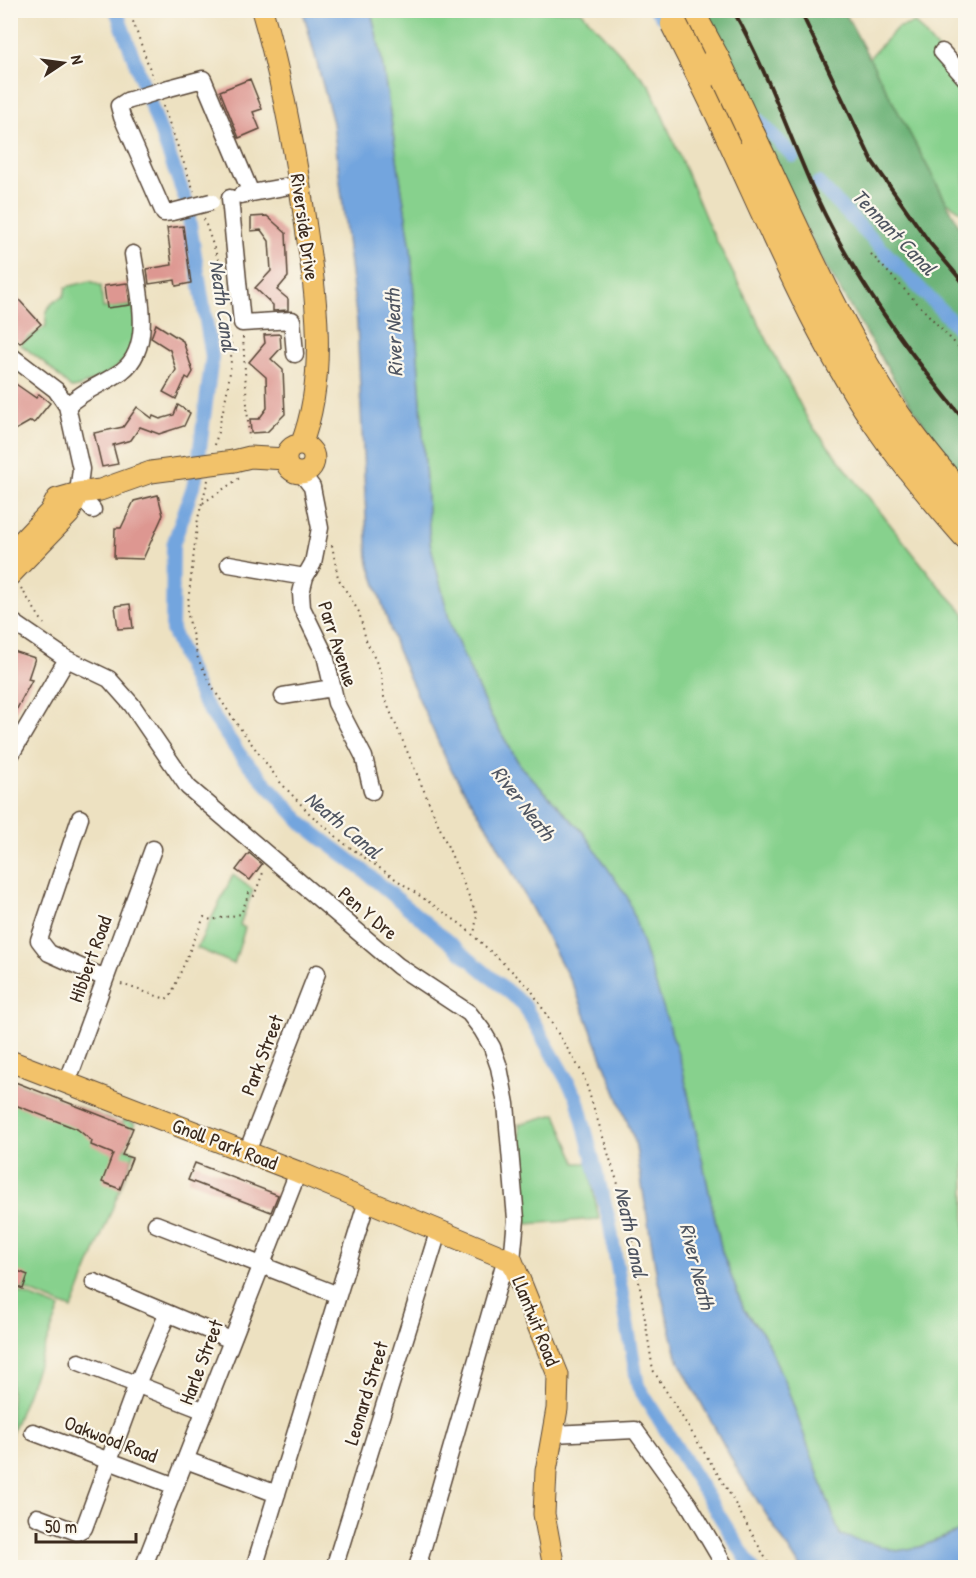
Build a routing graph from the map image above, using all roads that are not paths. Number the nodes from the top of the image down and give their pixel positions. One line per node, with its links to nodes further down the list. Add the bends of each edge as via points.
1 (262, 10): 5 (main road, Riverside Drive)
2 (677, 15): 15 (highway, bridge, via 716,58 850,339 918,443); 17 (highway, bridge, via 702,80 825,337 883,433)
3 (942, 52): 4 (street)
4 (964, 72)
5 (300, 184): 6 (street); 12 (main road, Riverside Drive, via 313,282 316,382 309,424)
6 (251, 193): 7 (street); 7 (street, bridge, via 203,79 119,106 164,213)
7 (230, 198): 9 (street, via 235,323 292,320)
8 (133, 254): 11 (street, via 142,327 133,359 124,370 77,396)
9 (295, 354)
10 (10, 355): 11 (street, via 56,390)
11 (67, 406): 14 (street, via 81,469)
12 (293, 452): 13 (main road, via 309,448 315,461 311,470); 14 (main road, bridge, via 151,472 100,490)
13 (302, 474): 20 (street, Parr Avenue, via 312,486 320,528 313,563)
14 (78, 493): 16 (street); 19 (main road, via 69,514)
15 (966, 501)
16 (93, 510)
17 (966, 536)
18 (229, 564): 20 (street)
19 (11, 568)
20 (304, 577): 23 (street, Parr Avenue, via 302,608 325,656)
21 (10, 620): 22 (street, Pen Y Dre)
22 (67, 659): 25 (street); 38 (street, Pen Y Dre, via 109,679 132,705 188,787 398,966 469,1013 482,1030 499,1067 506,1104 516,1220)
23 (332, 688): 24 (street); 26 (street, Parr Avenue, via 364,757)
24 (283, 696)
25 (10, 756)
26 (372, 791)
27 (80, 818): 30 (street, via 39,940 49,953)
28 (153, 849): 30 (street, Hibbert Road)
29 (317, 973): 33 (street, Park Street)
30 (105, 978): 32 (street, Hibbert Road)
31 (10, 1061): 32 (main road, Gnoll Park Road)
32 (67, 1083): 33 (main road, Gnoll Park Road)
33 (247, 1152): 34 (main road, Gnoll Park Road)
34 (297, 1172): 35 (main road, Gnoll Park Road); 39 (street, Harle Street)
35 (367, 1201): 37 (main road, Gnoll Park Road); 41 (street)
36 (156, 1224): 39 (street)
37 (438, 1232): 38 (main road, Llantwit Road); 56 (street, Leonard Street)
38 (509, 1260): 48 (main road, Llantwit Road, via 558,1375); 57 (street, Pen Y Dre)
39 (261, 1265): 41 (street); 43 (street, Harle Street)
40 (94, 1282): 42 (street)
41 (338, 1295): 52 (street)
42 (167, 1315): 43 (street); 45 (street)
43 (231, 1340): 46 (street, Harle Street)
44 (80, 1362): 45 (street)
45 (137, 1384): 46 (street); 50 (street)
46 (206, 1411): 49 (street, Harle Street)
47 (33, 1432): 50 (street, Oakwood Road)
48 (553, 1434): 58 (main road, Llantwit Road, via 544,1514); 59 (street, via 635,1430 689,1505)
49 (186, 1460): 51 (street, Harle Street); 52 (street)
50 (109, 1461): 51 (street, Oakwood Road); 53 (street, via 84,1528 77,1532)
51 (175, 1486): 54 (street, Harle Street)
52 (277, 1494): 55 (street)
53 (37, 1517)
54 (143, 1568)
55 (254, 1568)
56 (334, 1568)
57 (417, 1568)
58 (554, 1568)
59 (726, 1568)

